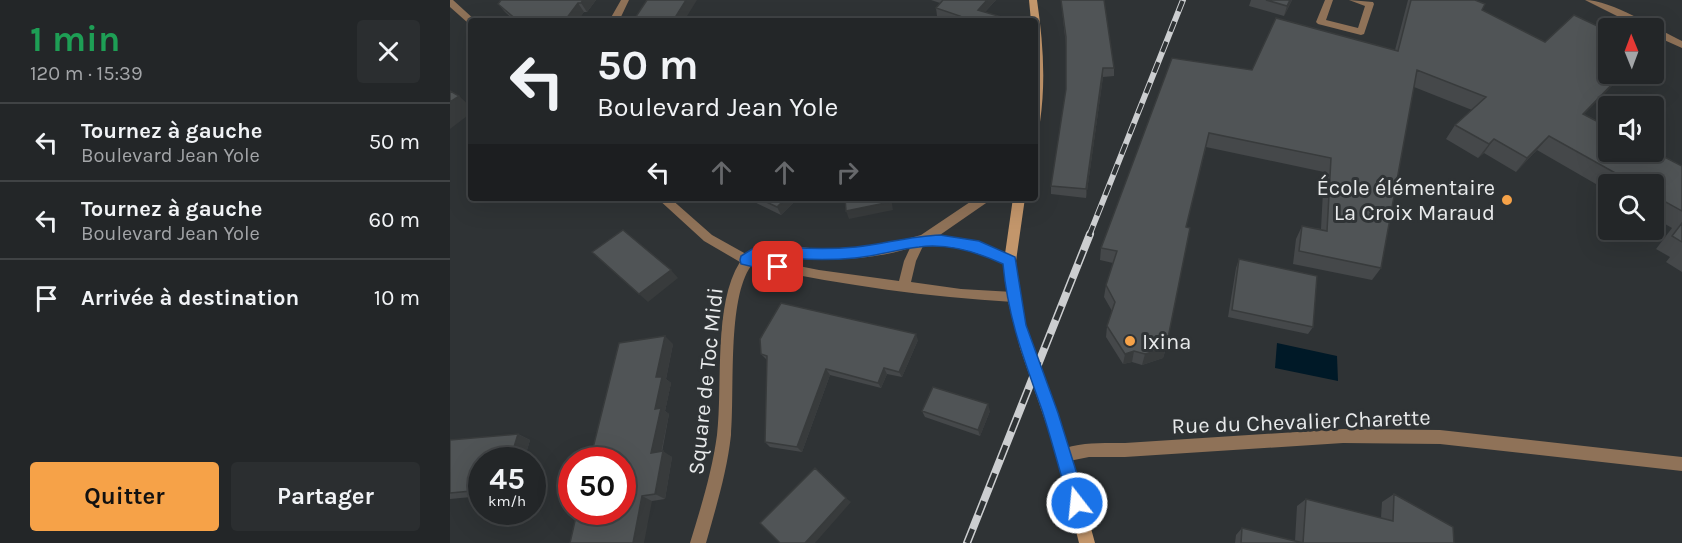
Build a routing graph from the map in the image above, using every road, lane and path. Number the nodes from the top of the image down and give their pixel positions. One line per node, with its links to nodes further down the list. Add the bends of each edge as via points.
1 (625, 0): 8 (street)
2 (1033, 0): 9 (main road)
3 (1329, 0): 4 (street, via 1321,22 1361,32 1370,4)
4 (1353, 0)
5 (1590, 0): 10 (street)
6 (450, 2): 7 (street)
7 (468, 18)
8 (616, 18)
9 (1035, 18)
10 (1627, 18)
11 (1664, 36): 13 (street)
12 (1038, 42): 14 (main road)
13 (1682, 45)
14 (1038, 104)
15 (666, 201): 19 (street, via 708,238)
16 (980, 201): 18 (street)
17 (1018, 201): 20 (main road)
18 (919, 241): 19 (street, via 884,249 820,255 762,248); 20 (street, via 959,242); 21 (street)
19 (746, 260): 21 (street); 25 (street, Square de Toc Midi, via 730,309 719,470)
20 (1010, 261): 22 (main road)
21 (904, 286): 22 (street)
22 (1013, 297): 23 (main road, via 1026,348)
23 (1064, 455): 24 (street, Rue du Chevalier Charette, via 1089,450 1343,436 1440,437); 26 (main road)
24 (1682, 464)
25 (698, 543)
26 (1087, 543)

